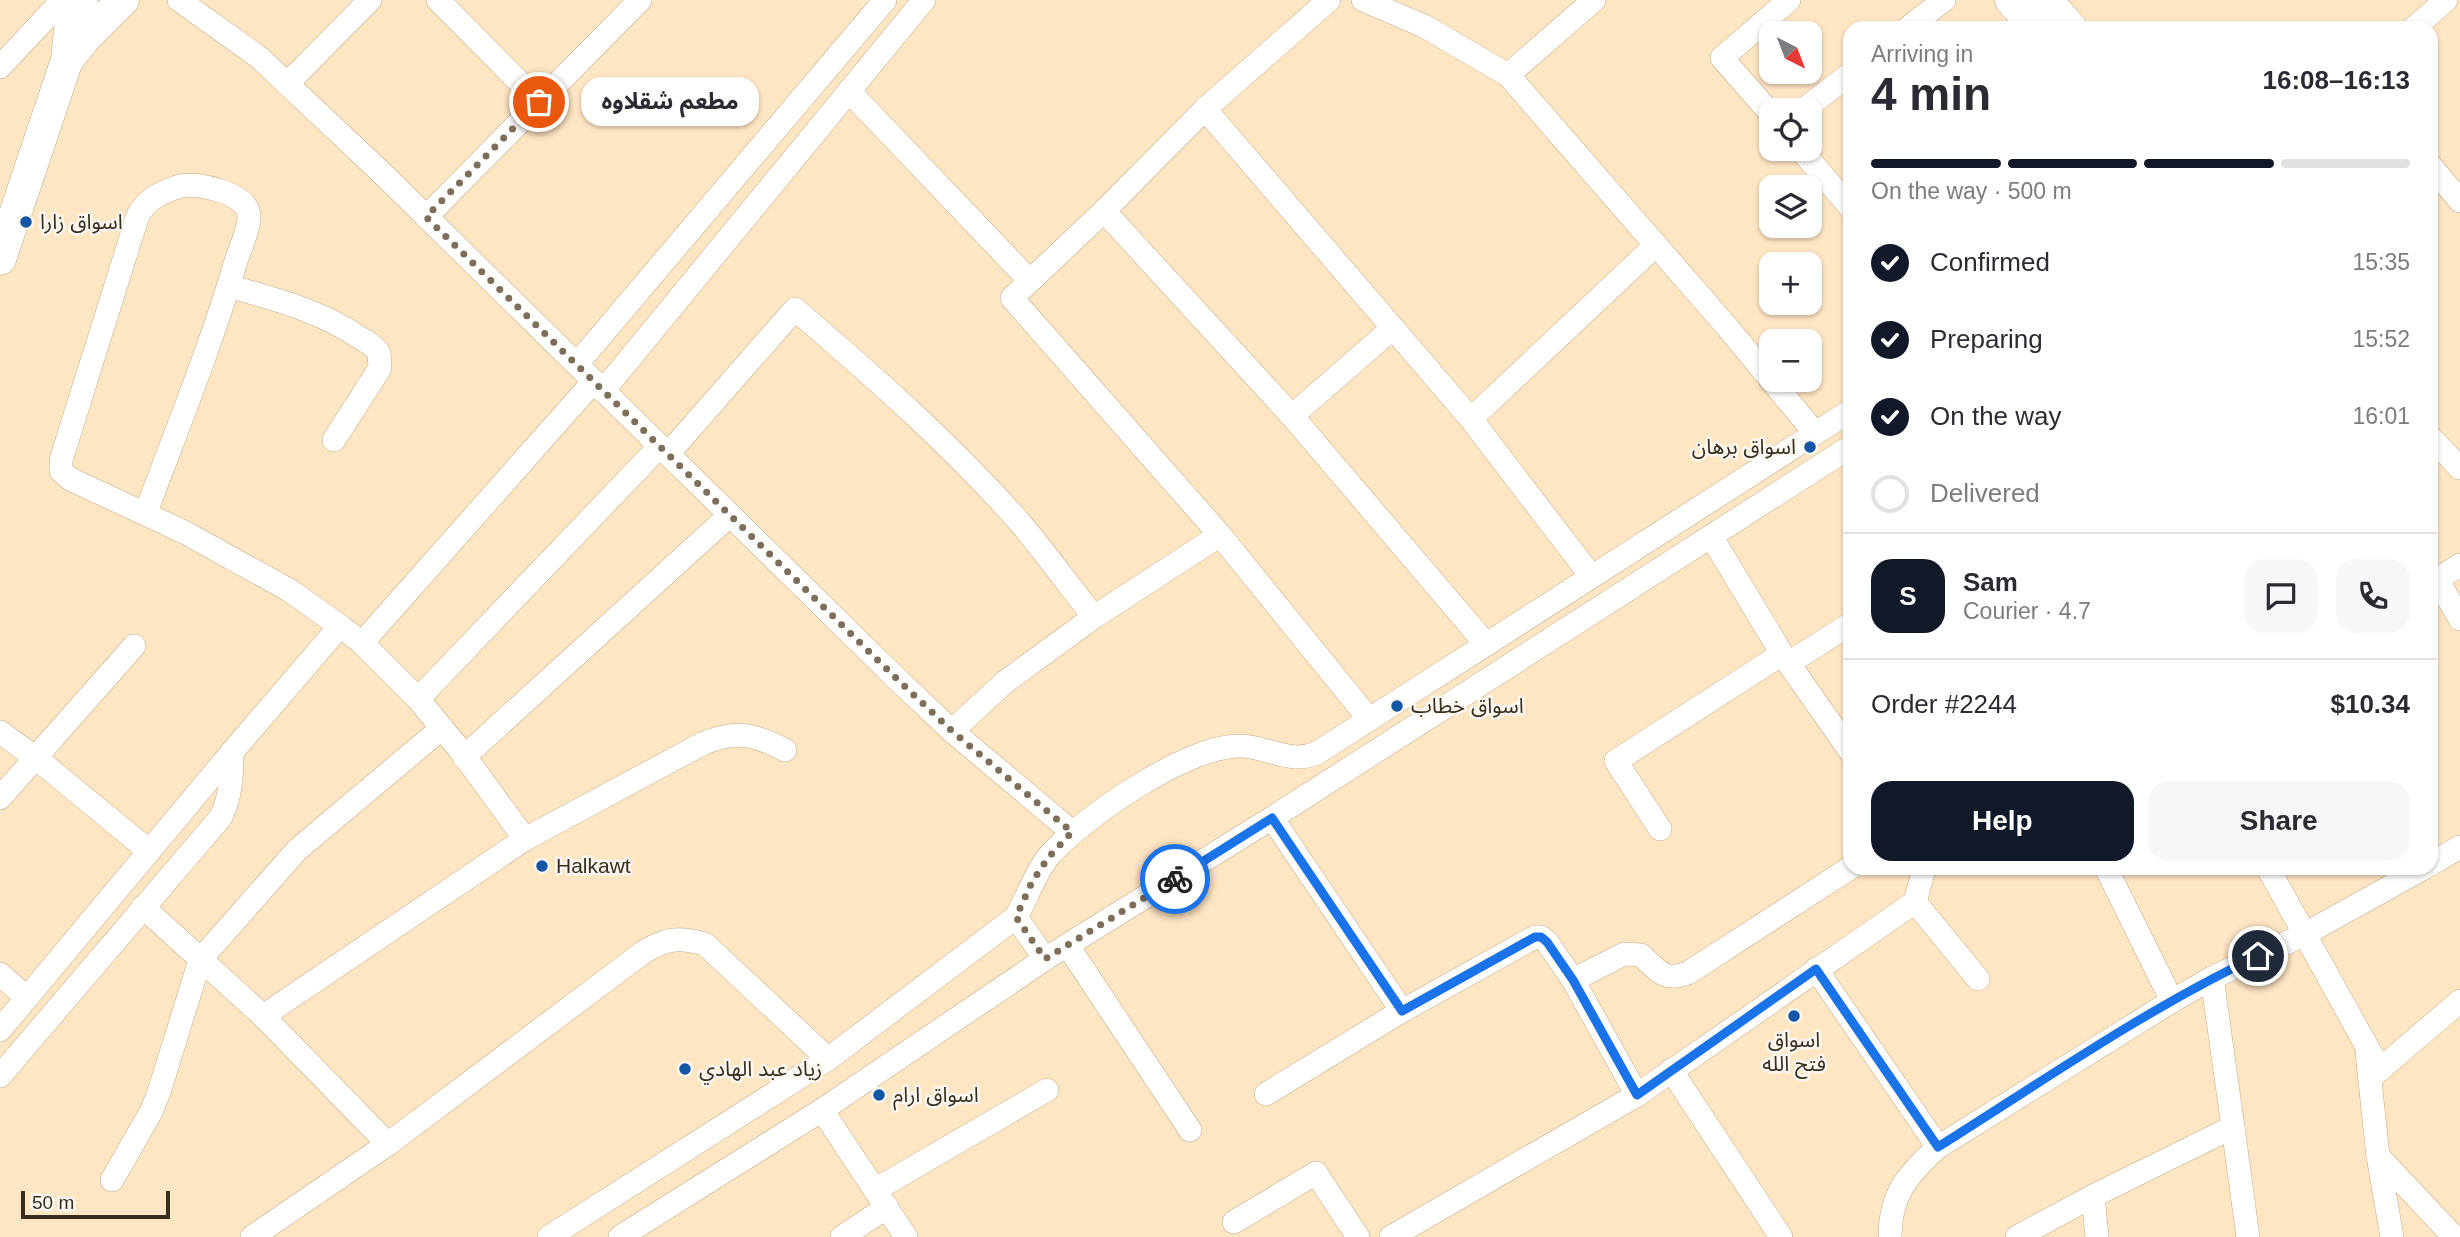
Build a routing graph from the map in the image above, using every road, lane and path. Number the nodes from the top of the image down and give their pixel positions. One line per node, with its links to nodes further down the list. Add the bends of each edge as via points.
1 (123, 0): 22 (street)
2 (179, 0): 26 (street, via 260,58)
3 (370, 0): 26 (street)
4 (438, 0): 30 (street)
5 (640, 0): 30 (street)
6 (885, 0): 43 (street)
7 (924, 0): 27 (street)
8 (1329, 0): 17 (street)
9 (1363, 0): 24 (street, via 1424,26)
10 (1594, 0): 24 (street)
11 (1788, 0): 29 (street, via 1722,58)
12 (1944, 0): 18 (street)
13 (2011, 0): 19 (street)
14 (2046, 0): 20 (street)
15 (2446, 0): 21 (street)
16 (68, 5): 22 (street); 23 (street)
17 (1304, 8): 31 (street)
18 (1917, 21)
19 (2030, 21)
20 (2065, 21)
21 (2422, 21)
22 (67, 60): 39 (street)
23 (0, 67)
24 (1508, 75): 38 (street)
25 (1843, 79): 28 (street)
26 (287, 84): 37 (street)
27 (849, 91): 40 (street); 44 (street)
28 (1819, 98)
29 (1759, 100)
30 (539, 102): 37 (street)
31 (1205, 109): 36 (street); 42 (street)
32 (1810, 161): 35 (street)
33 (2438, 174): 34 (street)
34 (2459, 197)
35 (1843, 199)
36 (1104, 211): 40 (street); 46 (street)
37 (426, 217): 43 (street)
38 (1656, 245): 47 (street); 48 (street)
39 (0, 259)
40 (1030, 281): 56 (street, via 1012,298)
41 (229, 286): 49 (street, via 327,318 379,353 380,368); 54 (street); 54 (street, via 249,218 243,204 215,188 190,184 165,191 142,207 60,466 70,479)
42 (1393, 328): 46 (street); 47 (street)
43 (577, 364): 44 (street)
44 (598, 386): 51 (street); 66 (street)
45 (1843, 415): 48 (street)
46 (1292, 416): 67 (street)
47 (1471, 419): 59 (street)
48 (1815, 433): 59 (street)
49 (334, 440)
50 (2438, 445): 53 (street)
51 (664, 450): 55 (street); 62 (street, via 794,309 881,383 978,478 1023,526); 70 (street)
52 (1843, 451): 57 (street)
53 (2460, 468)
54 (146, 512): 64 (street, via 289,590)
55 (730, 515): 73 (street); 78 (street)
56 (1220, 535): 62 (street); 71 (street)
57 (1711, 536): 69 (street); 81 (street)
58 (2460, 565): 60 (street)
59 (1591, 576): 67 (street)
60 (2438, 579)
61 (2438, 587): 63 (street)
62 (1094, 617): 73 (street, via 1006,682)
63 (2460, 619)
64 (340, 626): 66 (street); 77 (street)
65 (1843, 628): 69 (street)
66 (362, 643): 70 (street)
67 (1486, 644): 71 (street)
68 (134, 646): 79 (street)
69 (1785, 659): 75 (street); 84 (street, via 1616,761)
70 (418, 699): 72 (street)
71 (1369, 719): 80 (street, via 1317,752)
72 (442, 728): 78 (street); 100 (street, via 297,850)
73 (952, 731): 85 (street)
74 (0, 732): 79 (street)
75 (1843, 741)
76 (785, 750): 86 (street, via 763,739 724,736)
77 (232, 752): 87 (street); 94 (street, via 232,781 221,817)
78 (464, 757): 86 (street)
79 (36, 758): 82 (street); 87 (street)
80 (1291, 758): 81 (street); 85 (street, via 1266,749 1213,749 1112,802)
81 (1311, 793): 83 (street)
82 (0, 798)
83 (1272, 818): 97 (street); 109 (street)
84 (1660, 829)
85 (1072, 832): 95 (street, via 1032,882)
86 (525, 839): 111 (street)
87 (149, 851): 98 (street)
88 (1843, 873): 106 (street, via 1688,973 1674,978 1641,954 1624,954)
89 (1923, 875): 93 (street)
90 (2109, 875): 108 (street)
91 (2271, 875): 96 (street)
92 (2404, 875): 96 (street)
93 (1915, 902): 101 (street); 105 (street)
94 (143, 907): 100 (street); 103 (street)
95 (1016, 917): 99 (street); 113 (street)
96 (2305, 934): 104 (street); 115 (street, via 2366,1044)
97 (1068, 946): 99 (street); 122 (street)
98 (62, 955): 103 (street); 107 (street)
99 (1045, 959): 120 (street)
100 (200, 960): 111 (street); 126 (street, via 151,1112)
101 (1816, 969): 114 (street); 124 (street)
102 (0, 974): 107 (street)
103 (86, 975): 116 (street)
104 (2212, 978): 108 (street); 121 (street)
105 (1978, 979)
106 (1573, 980): 109 (street, via 1547,942 1535,937); 119 (street)
107 (27, 998): 112 (street)
108 (2172, 1001): 124 (street)
109 (1402, 1011): 118 (street)
110 (2455, 1014): 115 (street)
111 (263, 1016): 123 (street)
112 (0, 1030)
113 (828, 1059): 123 (street, via 705,944 684,938 664,940); 131 (street)
114 (1671, 1070): 119 (street); 137 (street)
115 (2375, 1074): 125 (street)
116 (0, 1076)
117 (1047, 1090): 128 (street)
118 (1266, 1094)
119 (1637, 1095): 136 (street)
120 (822, 1110): 128 (street); 132 (street)
121 (2233, 1127): 127 (street); 141 (street)
122 (1191, 1130)
123 (388, 1144): 130 (street)
124 (1938, 1147): 138 (street, via 1901,1187 1892,1207)
125 (2378, 1156): 142 (street); 143 (street)
126 (112, 1180)
127 (2093, 1196): 139 (street); 140 (street)
128 (881, 1199): 133 (street); 134 (street)
129 (1234, 1222): 135 (street, via 1316,1173)
130 (252, 1237)
131 (549, 1237)
132 (620, 1237)
133 (842, 1237)
134 (906, 1237)
135 (1358, 1237)
136 (1391, 1237)
137 (1781, 1237)
138 (1890, 1237)
139 (2017, 1237)
140 (2097, 1237)
141 (2248, 1237)
142 (2392, 1237)
143 (2454, 1237)

